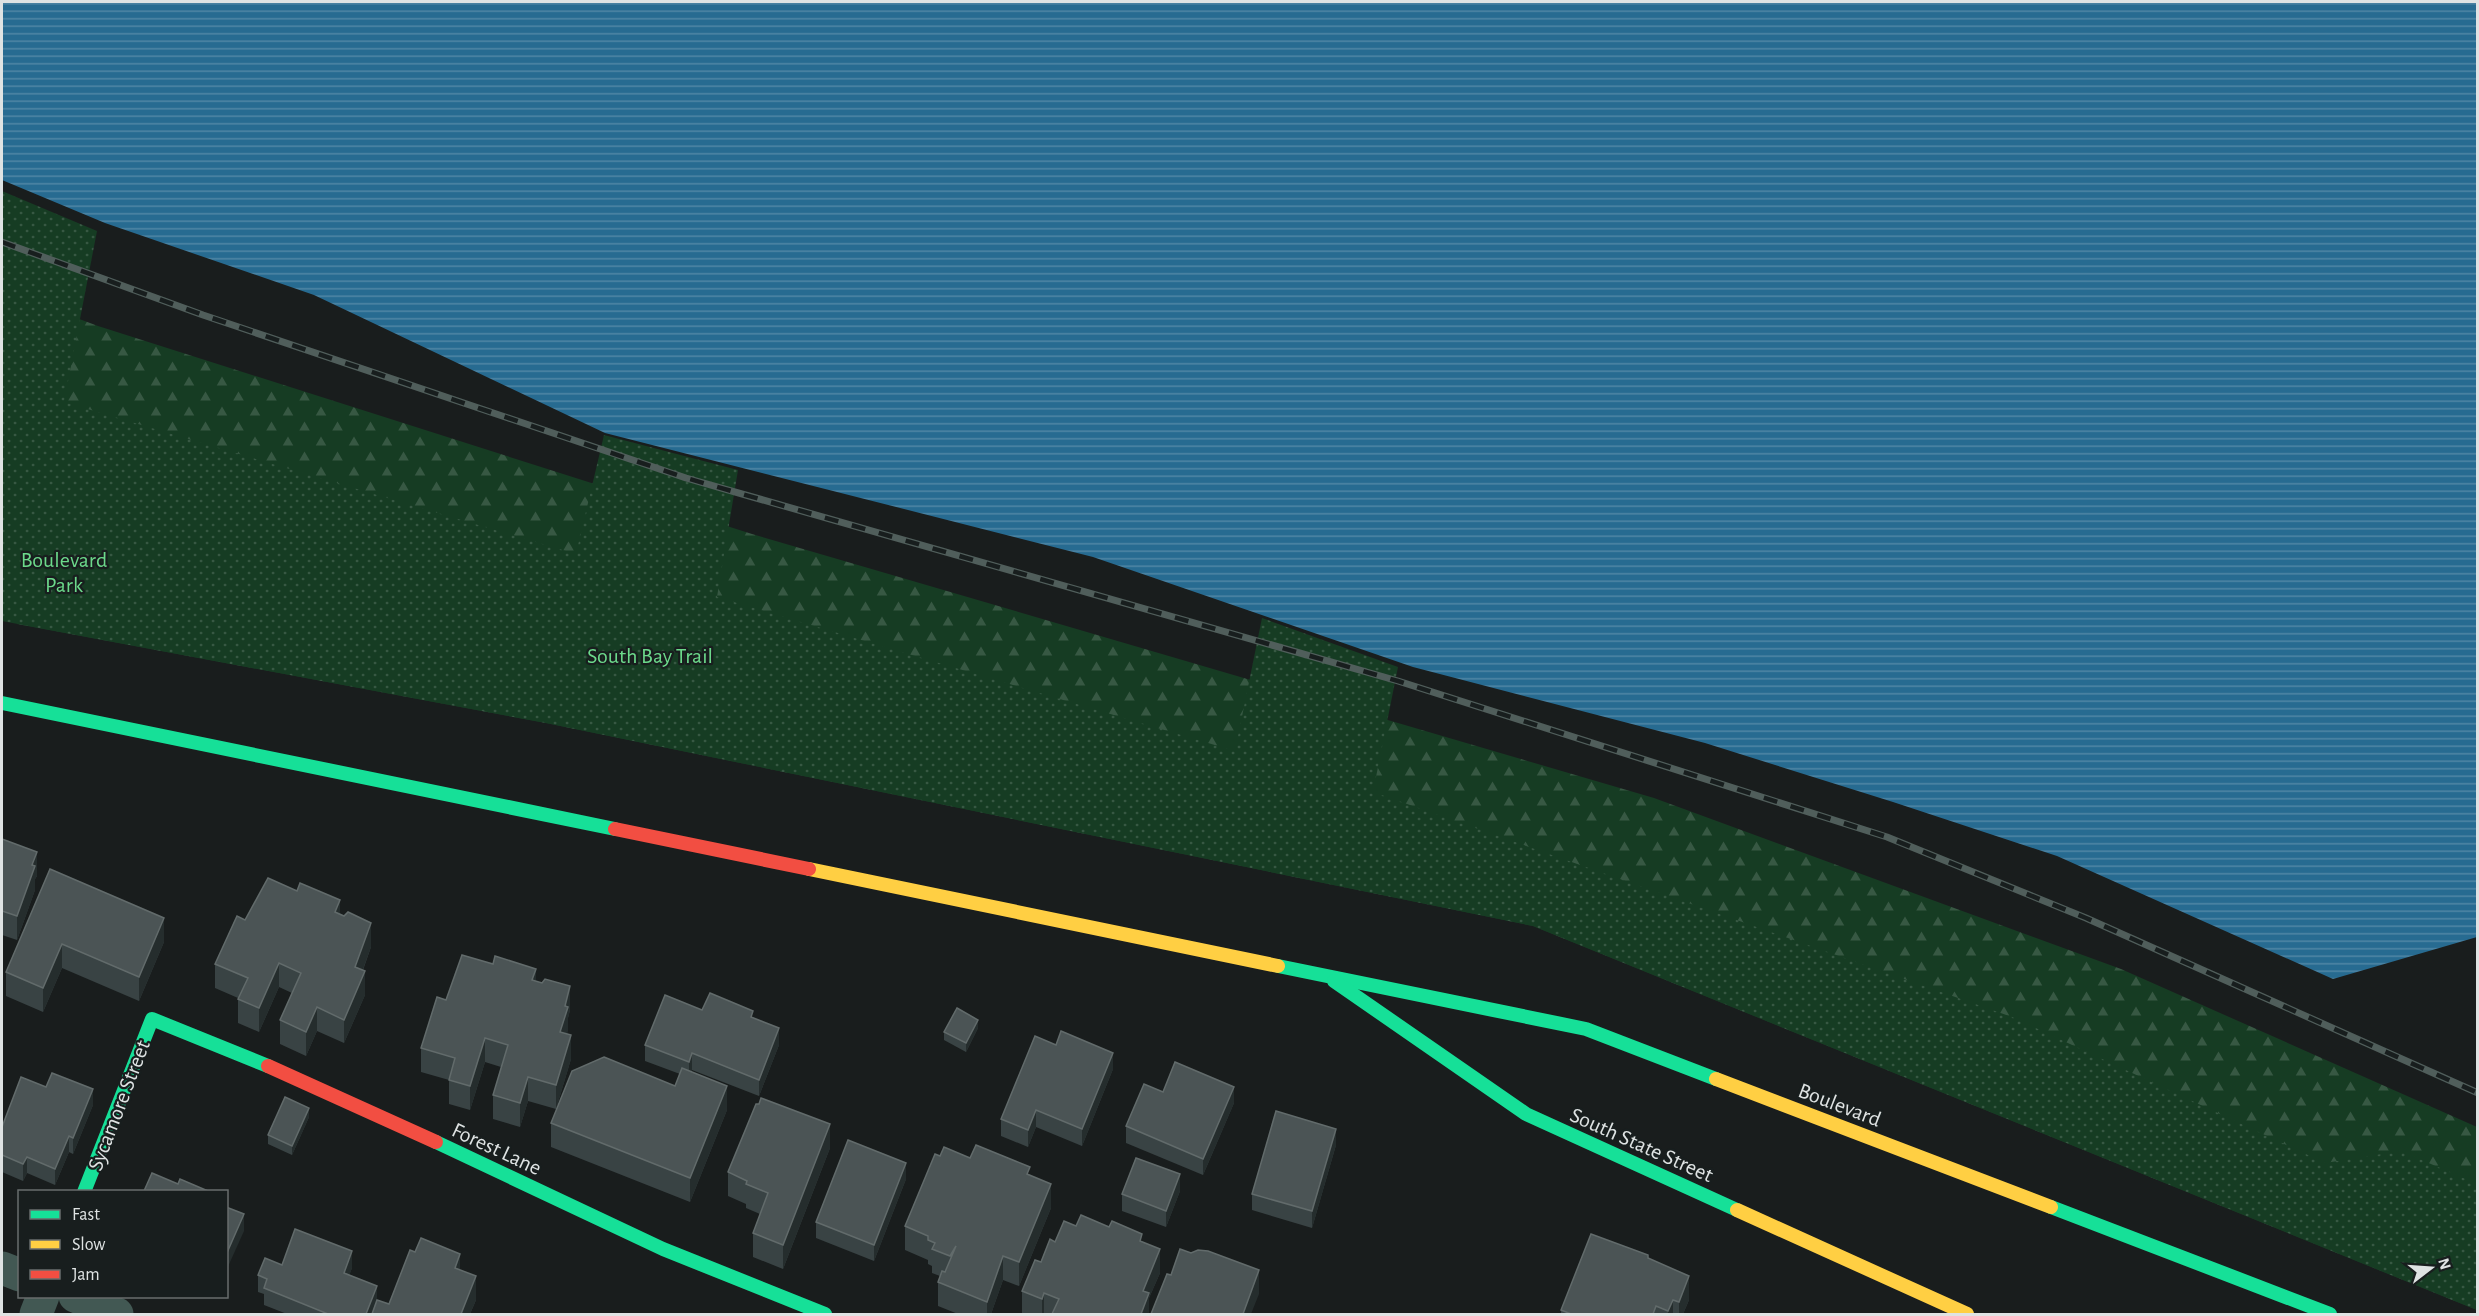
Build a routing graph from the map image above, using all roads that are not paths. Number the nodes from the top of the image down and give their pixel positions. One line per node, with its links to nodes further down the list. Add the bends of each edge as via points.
1 (2, 703): 2 (main road, Boulevard)
2 (1322, 973): 12 (main road, South State Street, via 1526,1114); 13 (main road, Boulevard, via 1586,1029)
3 (152, 1019): 4 (main road, Sycamore Street); 11 (main road, Forest Lane, via 436,1142 663,1249)
4 (84, 1190)
5 (2, 1268): 6 (street)
6 (18, 1274)
7 (42, 1298): 9 (street)
8 (80, 1298): 10 (street)
9 (36, 1314)
10 (117, 1314)
11 (825, 1314)
12 (1967, 1314)
13 (2330, 1314)

